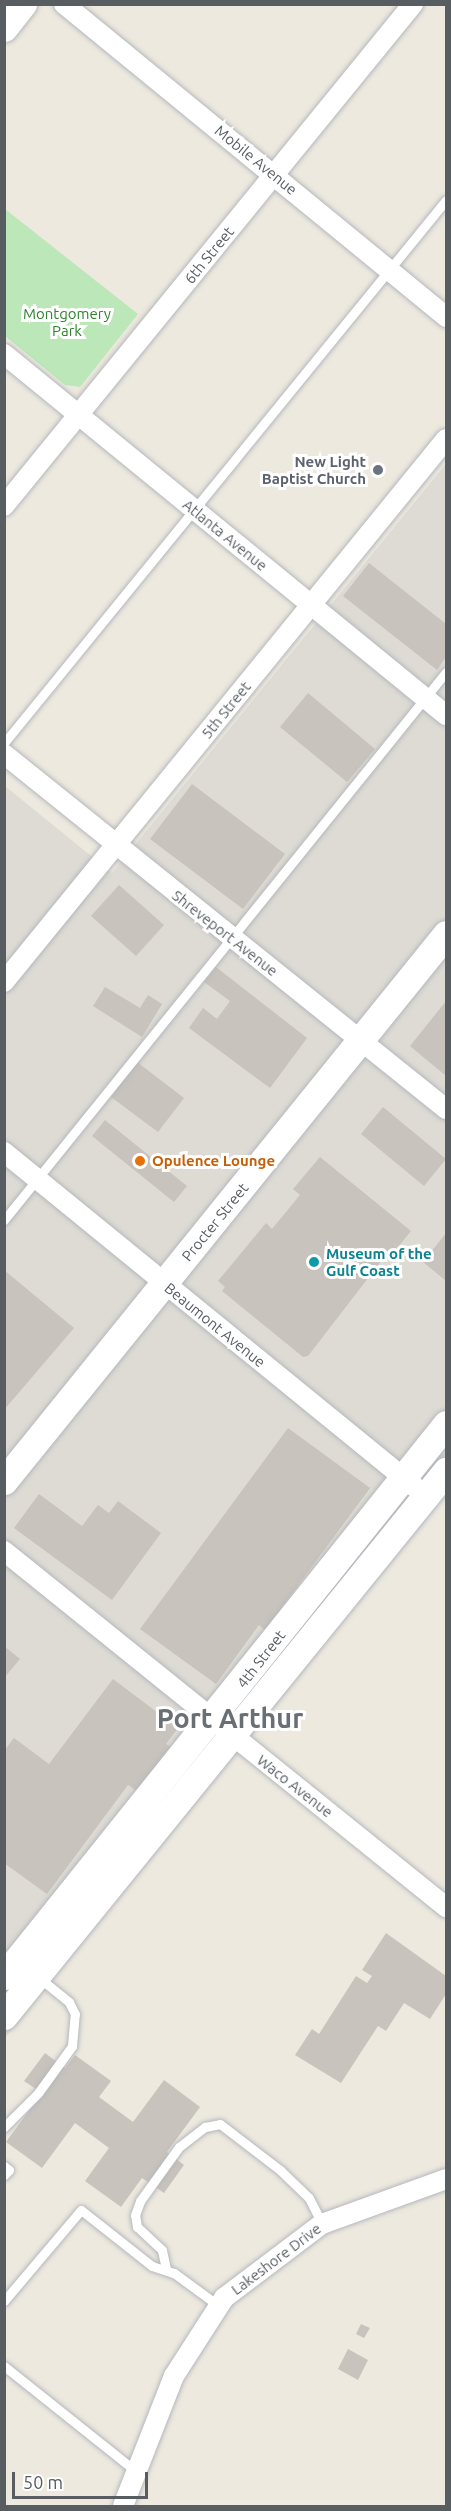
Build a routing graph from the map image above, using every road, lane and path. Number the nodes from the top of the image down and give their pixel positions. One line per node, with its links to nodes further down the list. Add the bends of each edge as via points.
1 (23, 4): 4 (street)
2 (64, 4): 5 (street, Mobile Avenue)
3 (413, 4): 5 (street, 6th Street)
4 (4, 28)
5 (274, 175): 7 (street, Mobile Avenue); 10 (street, 6th Street)
6 (447, 200): 7 (lane)
7 (390, 270): 8 (street, Mobile Avenue); 13 (lane)
8 (447, 316)
9 (4, 354): 10 (street, Atlanta Avenue)
10 (79, 414): 12 (street, 6th Street); 13 (street, Atlanta Avenue)
11 (447, 439): 14 (street, 5th Street)
12 (4, 506)
13 (194, 509): 14 (street, Atlanta Avenue); 18 (lane)
14 (311, 605): 16 (street, Atlanta Avenue); 20 (street, 5th Street)
15 (447, 672): 16 (lane)
16 (426, 698): 17 (street, Atlanta Avenue); 22 (lane)
17 (447, 715)
18 (4, 743)
19 (4, 754): 20 (street, Shreveport Avenue)
20 (116, 846): 22 (street, Shreveport Avenue); 23 (street, 5th Street)
21 (447, 934): 24 (street, Procter Street)
22 (232, 940): 24 (street, Shreveport Avenue); 27 (lane)
23 (4, 982)
24 (362, 1039): 25 (street, Shreveport Avenue); 29 (street, Procter Street)
25 (447, 1109)
26 (4, 1152): 27 (street, Beaumont Avenue)
27 (38, 1179): 28 (lane); 29 (street, Beaumont Avenue)
28 (4, 1220)
29 (165, 1284): 32 (street, Beaumont Avenue); 33 (street, Procter Street)
30 (447, 1424): 32 (street, 4th Street)
31 (447, 1471): 34 (street, 4th Street)
32 (403, 1477): 34 (street, Beaumont Avenue); 36 (street, 4th Street)
33 (4, 1481)
34 (426, 1496): 36 (street, 4th Street)
35 (4, 1551): 36 (street, Waco Avenue)
36 (222, 1728): 37 (street, Waco Avenue); 38 (street, 4th Street)
37 (447, 1907)
38 (16, 1966): 39 (street, 4th Street); 40 (lane, via 69,2002 75,2014 72,2046 38,2092)
39 (4, 2016)
40 (4, 2127)
41 (4, 2166): 42 (lane, via 9,2170)
42 (4, 2175)
43 (447, 2179): 44 (street, Lakeshore Drive)
44 (322, 2224): 45 (lane, via 309,2198 280,2170 220,2124 205,2127 179,2147 140,2201 135,2215 137,2227 162,2250); 47 (street, Lakeshore Drive, via 224,2298)
45 (166, 2269): 46 (lane, via 152,2266 81,2210); 47 (lane)
46 (4, 2301)
47 (219, 2306): 49 (street, Lakeshore Drive, via 174,2376)
48 (4, 2366): 49 (lane)
49 (137, 2472): 50 (street, Lakeshore Drive)
50 (123, 2506)

